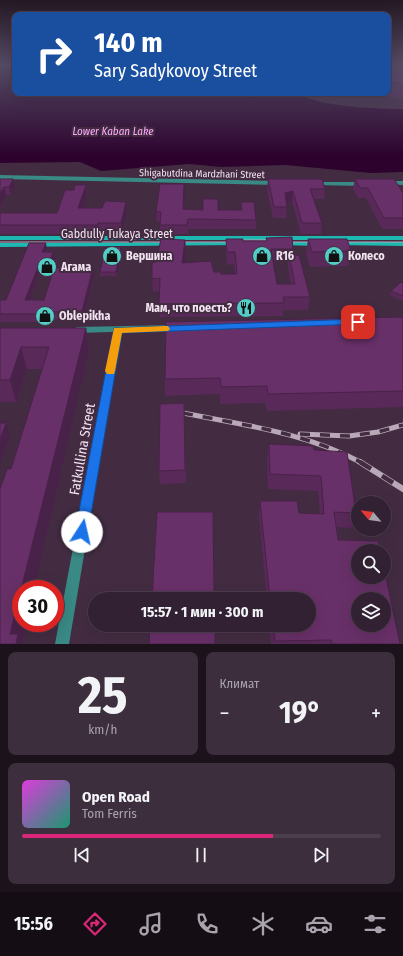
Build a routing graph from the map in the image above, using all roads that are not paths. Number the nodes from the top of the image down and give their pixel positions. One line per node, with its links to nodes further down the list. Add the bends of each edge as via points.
1 (0, 177): 2 (street, Shigabutdina Mardzhani Street)
2 (282, 183)
3 (403, 183): 6 (street)
4 (306, 184): 5 (street)
5 (373, 184)
6 (380, 184)
7 (0, 238): 8 (main road, Gabdully Tukaya Street)
8 (403, 238)
9 (403, 244): 10 (main road, Gabdully Tukaya Street)
10 (0, 245)
11 (187, 328): 12 (street)
12 (118, 330): 13 (street); 14 (street, Fatkullina Street)
13 (71, 331)
14 (62, 644)

